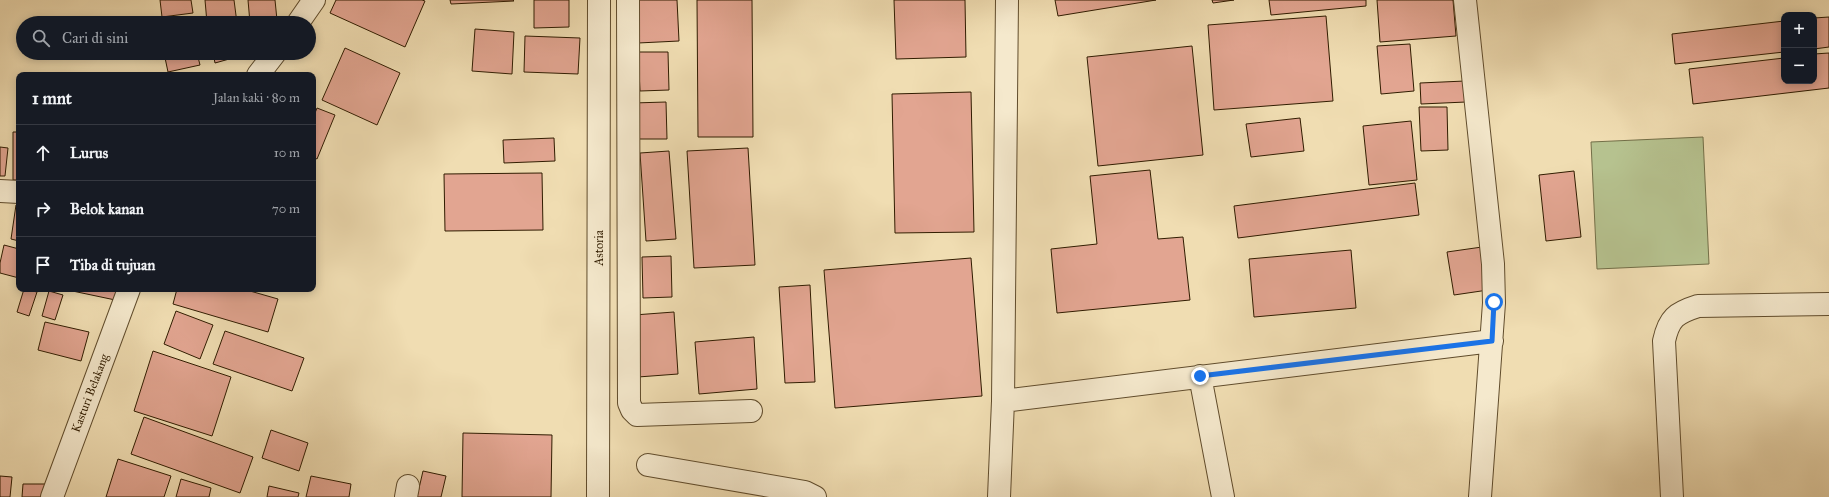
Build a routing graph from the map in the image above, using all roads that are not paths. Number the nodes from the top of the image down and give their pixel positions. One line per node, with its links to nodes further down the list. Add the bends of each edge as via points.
1 (314, 0): 6 (street)
2 (599, 0): 19 (street, Astoria)
3 (628, 0): 16 (street, via 629,403 638,415)
4 (1007, 0): 15 (street)
5 (1465, 0): 13 (street, via 1493,264)
6 (303, 16)
7 (270, 60): 8 (street)
8 (260, 72)
9 (0, 191): 10 (street)
10 (16, 192)
11 (128, 292): 18 (street, Kasturi Belakang)
12 (1829, 304): 24 (street, via 1698,306 1675,316 1668,326 1664,341)
13 (1492, 341): 14 (street); 23 (street)
14 (1200, 376): 15 (street); 22 (street)
15 (1003, 401): 21 (street)
16 (751, 411)
17 (648, 465): 20 (street, via 805,492)
18 (52, 497)
19 (598, 497)
20 (815, 497)
21 (999, 497)
22 (1223, 497)
23 (1480, 497)
24 (1672, 497)

